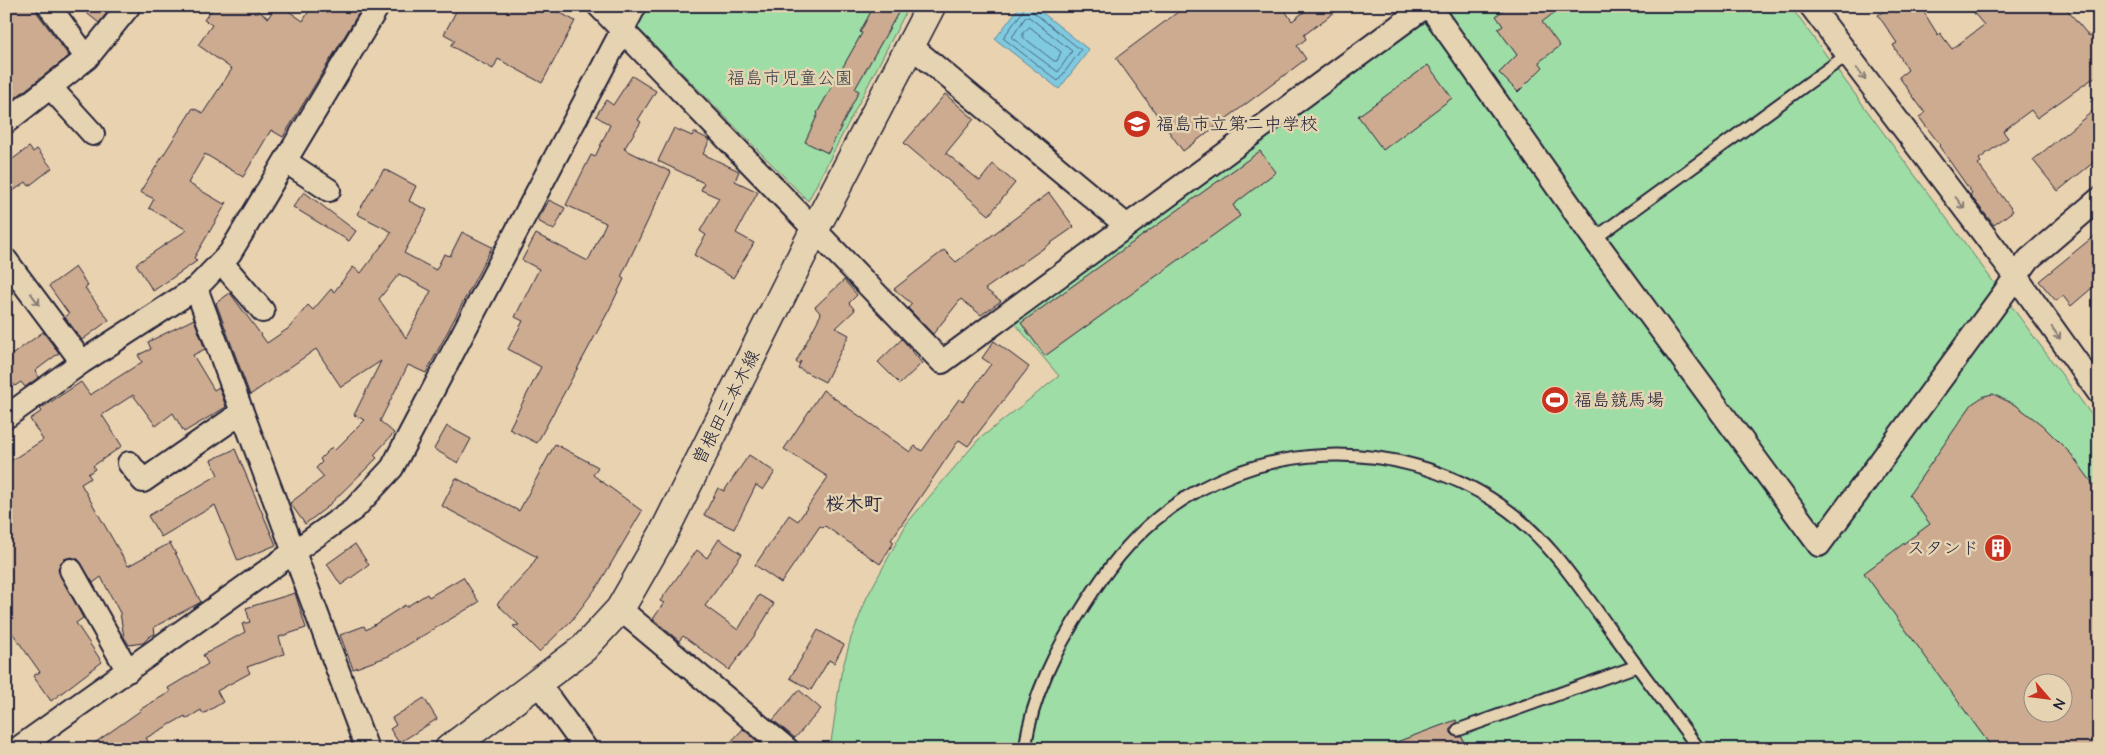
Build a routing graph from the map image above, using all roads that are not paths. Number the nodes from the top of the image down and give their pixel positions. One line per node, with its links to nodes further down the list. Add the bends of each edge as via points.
1 (49, 6): 12 (street)
2 (129, 6): 12 (street)
3 (378, 6): 16 (street)
4 (598, 6): 9 (street)
5 (635, 6): 9 (street)
6 (931, 6): 10 (street, 曽根田三本木線)
7 (1428, 6): 19 (street); 21 (street)
8 (1811, 6): 11 (street)
9 (622, 32): 20 (street); 32 (street, via 392,468 354,510)
10 (911, 46): 19 (street); 20 (street, 曽根田三本木線)
11 (1847, 55): 21 (lane); 24 (street, one-way to 24)
12 (87, 58): 13 (street)
13 (51, 88): 14 (street); 15 (street)
14 (6, 122)
15 (93, 134)
16 (285, 161): 17 (street); 23 (street, via 230,253)
17 (329, 190)
18 (2099, 200): 24 (street, via 2029,258)
19 (1127, 226): 20 (street, via 942,362)
20 (814, 231): 34 (street, 曽根田三本木線, via 663,534)
21 (1594, 239): 24 (street, via 1819,545)
22 (6, 260): 27 (street, one-way to 27)
23 (220, 262): 25 (street); 26 (street)
24 (2017, 278): 28 (street, one-way to 28)
25 (196, 288): 27 (street); 29 (street)
26 (263, 311)
27 (82, 362): 30 (street)
28 (2099, 393)
29 (241, 413): 31 (street, via 143,481); 32 (street)
30 (6, 417)
31 (129, 463)
32 (293, 553): 36 (street); 41 (street)
33 (71, 570): 36 (street)
34 (620, 609): 37 (street, 曽根田三本木線, via 584,648); 44 (street)
35 (1637, 666): 38 (lane); 45 (lane, via 1558,558 1521,521 1478,491 1404,462 1352,455 1299,457 1248,469 1199,490 1155,520 1117,556 1066,631 1053,657 1032,712); 46 (lane)
36 (128, 671): 39 (street)
37 (538, 683): 42 (street, 曽根田三本木線); 43 (street)
38 (1458, 730)
39 (44, 742): 40 (street)
40 (17, 749)
41 (367, 749)
42 (449, 749)
43 (586, 749)
44 (787, 749)
45 (1025, 749)
46 (1699, 749)

